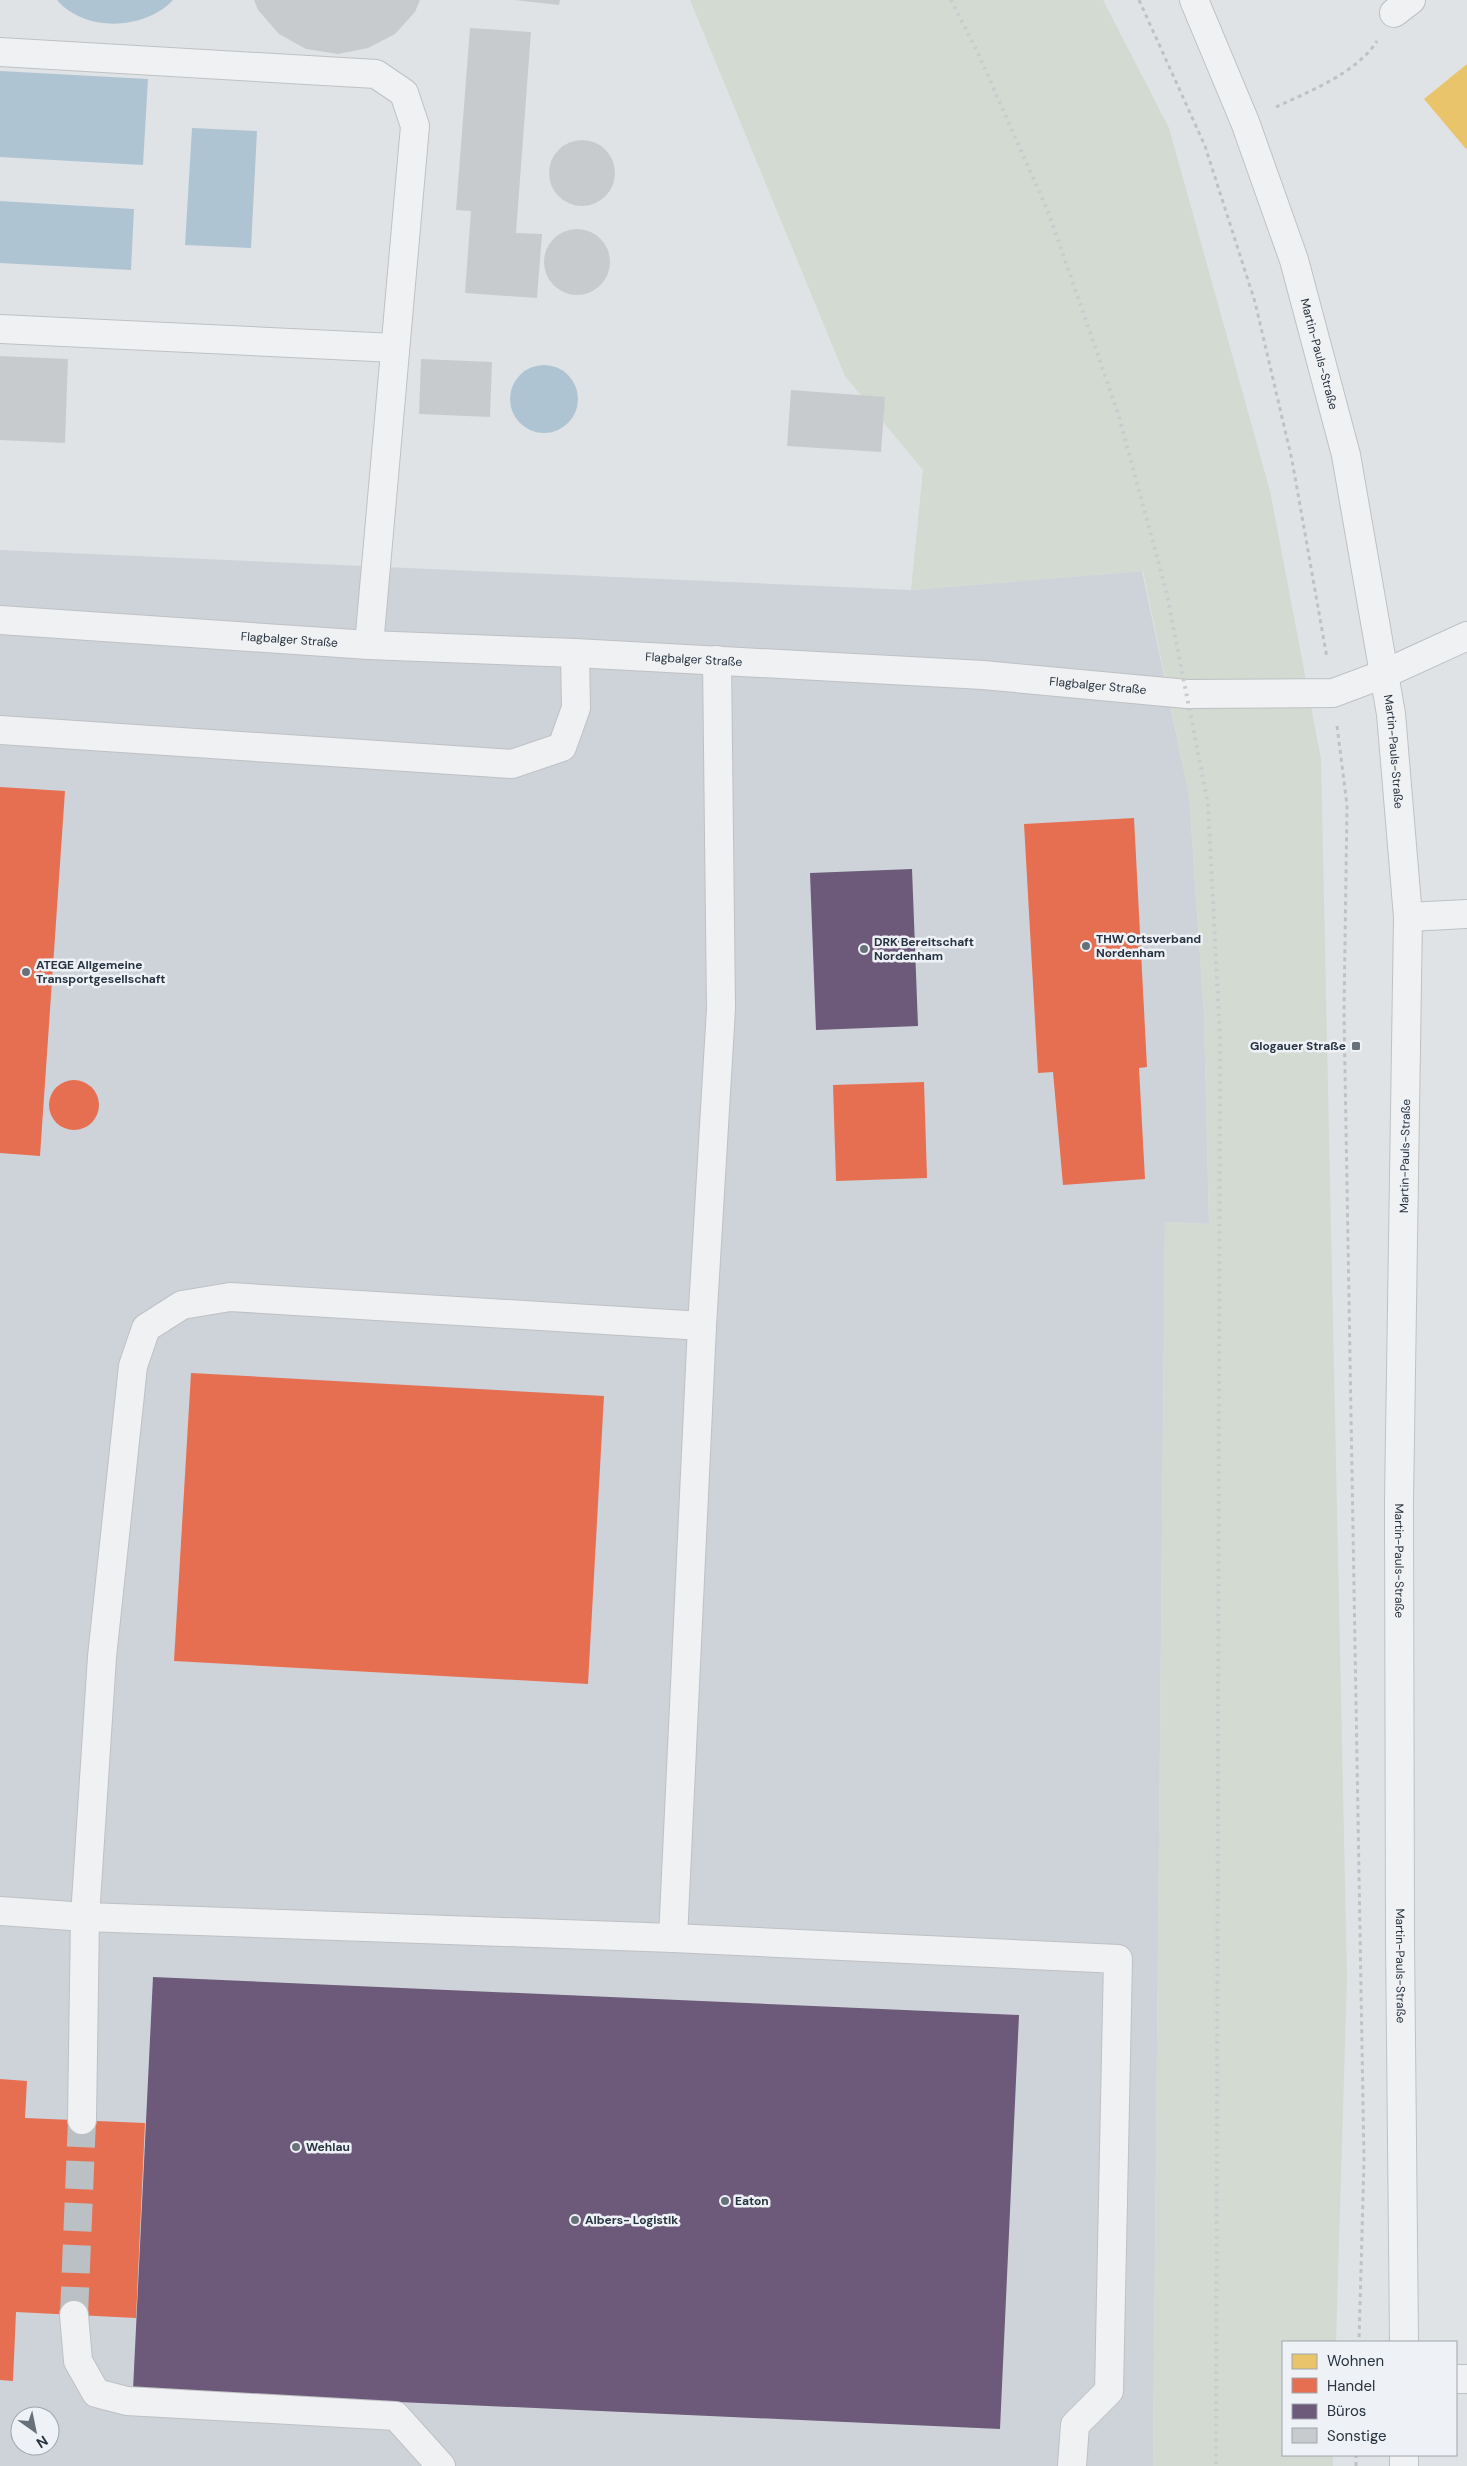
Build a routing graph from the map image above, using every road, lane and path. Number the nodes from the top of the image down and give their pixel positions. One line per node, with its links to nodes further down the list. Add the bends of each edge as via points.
1 (1139, 0): 14 (path, via 1205,146 1254,302 1292,460)
2 (1194, 0): 5 (street, Martin-Pauls-Straße)
3 (0, 52): 7 (street, via 376,74 404,92 415,126)
4 (1354, 65): 5 (path)
5 (1245, 122): 13 (street, Martin-Pauls-Straße, via 1294,260 1346,455)
6 (0, 329): 7 (street)
7 (395, 348): 10 (street)
8 (0, 620): 10 (street, Flagbalger Straße)
9 (1467, 636): 13 (street)
10 (369, 645): 11 (street, Flagbalger Straße)
11 (575, 653): 12 (street, Flagbalger Straße); 15 (street, via 576,708 562,746 512,764)
12 (717, 660): 14 (street, Flagbalger Straße, via 983,675 1187,694); 18 (street, via 721,1009)
13 (1384, 674): 14 (street, Flagbalger Straße); 17 (street, Martin-Pauls-Straße, via 1391,714)
14 (1333, 692): 24 (path, via 1347,805 1344,1013 1364,2161)
15 (0, 730)
16 (1467, 914): 17 (street)
17 (1408, 917): 25 (street, Martin-Pauls-Straße, via 1399,1502)
18 (702, 1326): 20 (street, via 230,1297 182,1305 146,1328 133,1366 106,1618); 21 (street)
19 (0, 1911): 20 (street)
20 (85, 1917): 21 (street); 22 (street)
21 (673, 1938): 27 (street, via 1118,1959 1109,2391 1075,2425)
22 (82, 2120)
23 (74, 2315): 26 (street, via 78,2361 96,2393 126,2401 396,2416)
24 (1359, 2341)
25 (1404, 2341)
26 (441, 2466)
27 (1072, 2466)

